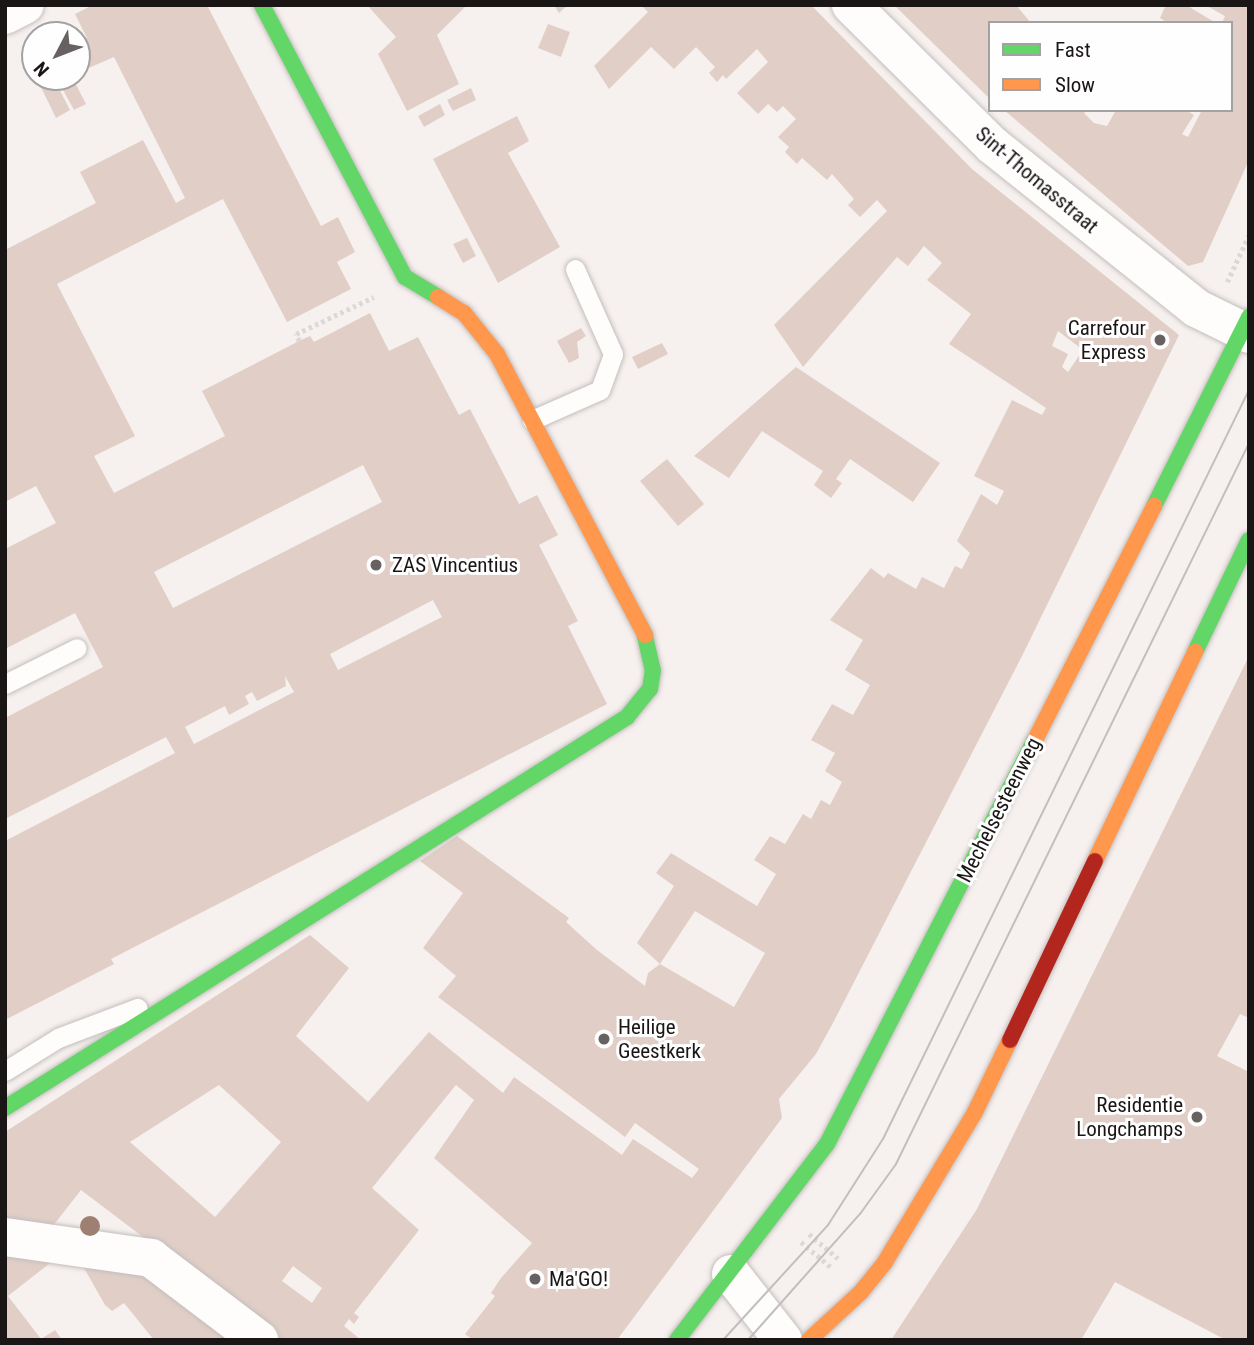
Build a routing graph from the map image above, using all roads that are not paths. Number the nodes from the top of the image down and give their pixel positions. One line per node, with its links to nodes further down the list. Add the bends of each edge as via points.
1 (25, 5): 4 (street)
2 (262, 5): 7 (main road, via 405,277 475,323)
3 (851, 5): 6 (street, Sint-Thomasstraat, via 992,145 1183,299)
4 (5, 15)
5 (575, 269): 7 (lane, via 613,354 600,390)
6 (1247, 327): 15 (main road, Mechelsesteenweg, via 855,1096)
7 (532, 420): 11 (main road, via 647,639 653,671 650,689 627,717)
8 (1249, 540): 19 (main road, via 975,1112 909,1227 865,1288)
9 (77, 648): 10 (lane)
10 (5, 684)
11 (200, 985): 12 (lane, via 58,1038); 13 (main road)
12 (5, 1071)
13 (5, 1108)
14 (5, 1237): 16 (street, via 151,1258)
15 (732, 1274): 17 (main road, Mechelsesteenweg); 18 (street)
16 (259, 1340)
17 (677, 1340)
18 (783, 1340)
19 (809, 1340)

